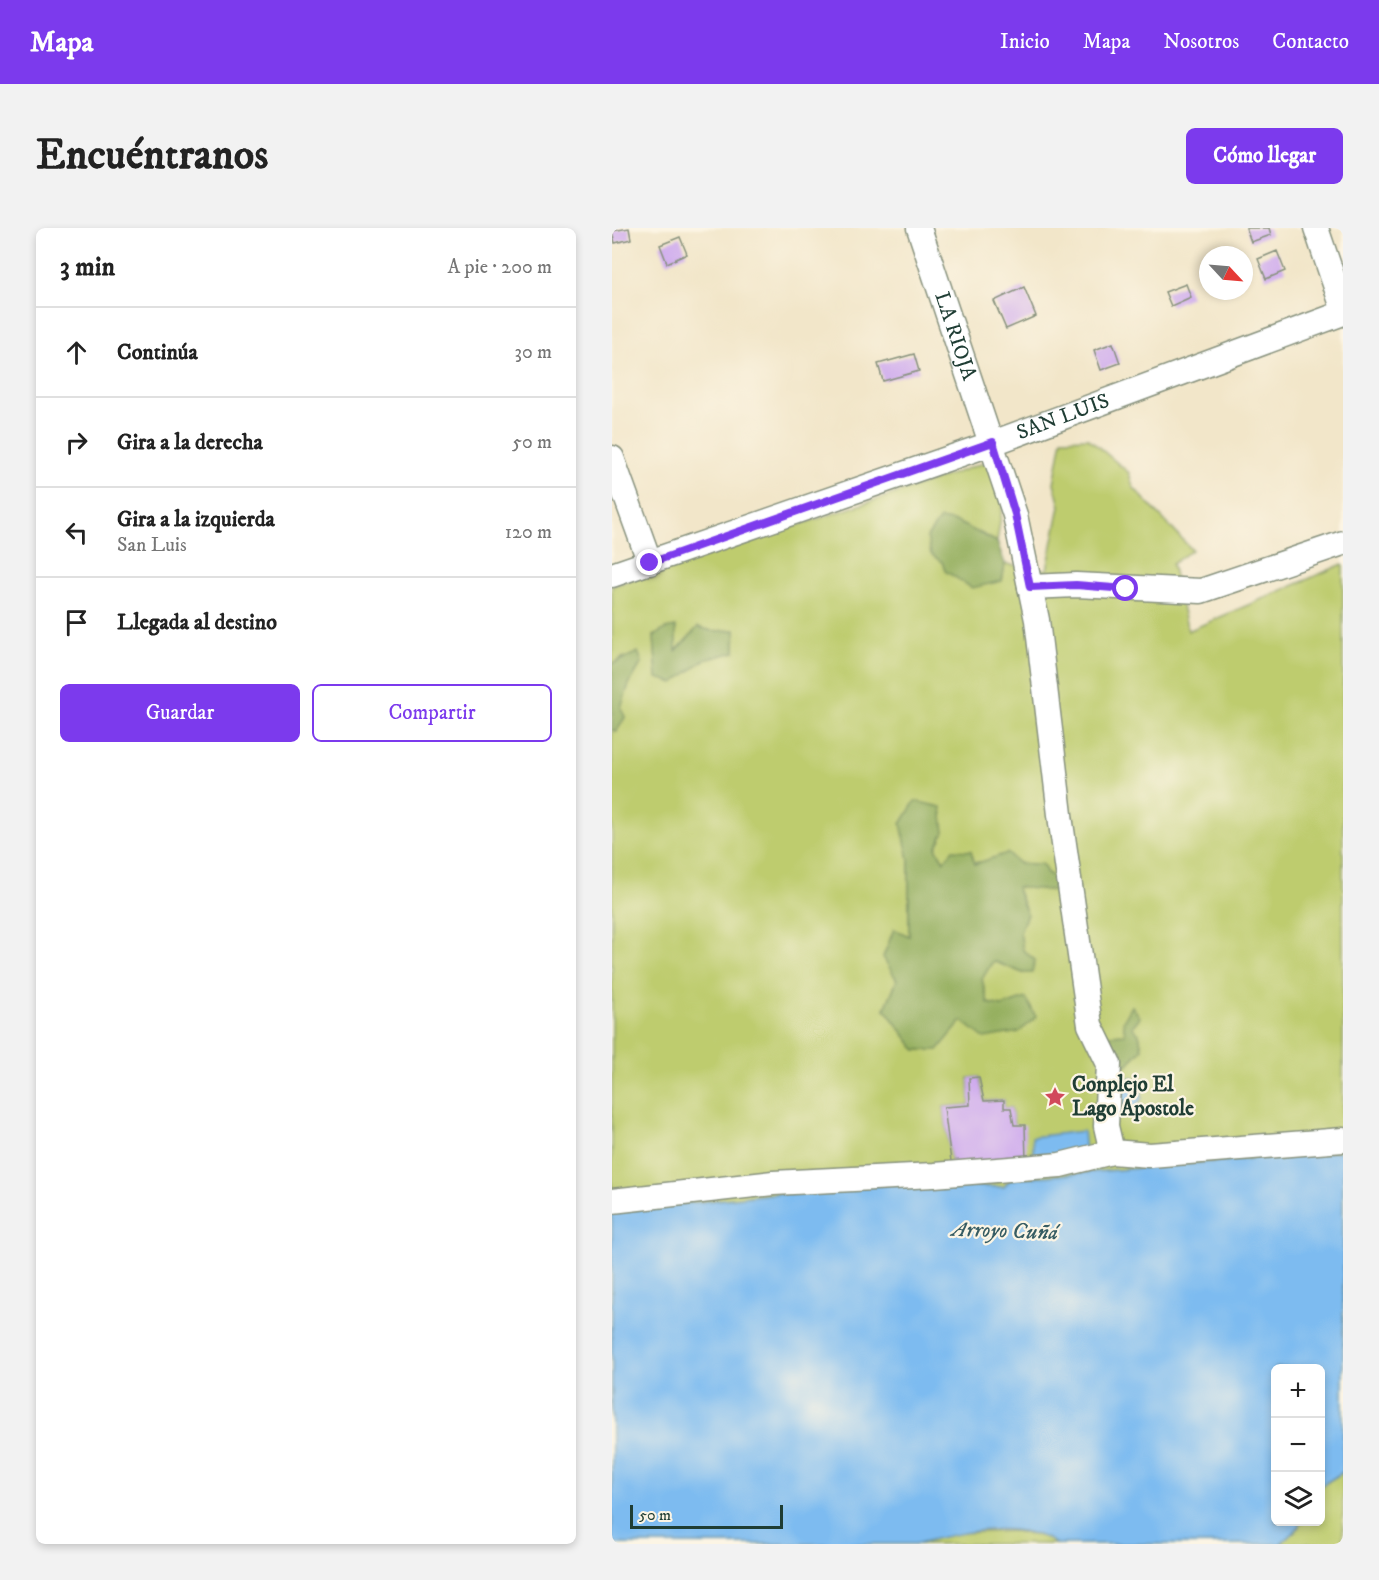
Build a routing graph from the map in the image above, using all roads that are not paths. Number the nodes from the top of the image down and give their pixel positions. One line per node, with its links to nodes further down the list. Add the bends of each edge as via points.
1 (919, 228): 5 (street, LA RIOJA)
2 (1316, 228): 3 (street)
3 (1343, 308)
4 (1343, 313): 5 (street, SAN LUIS)
5 (993, 442): 8 (street, SAN LUIS); 10 (street, LA RIOJA, via 1015,514)
6 (612, 458): 8 (street)
7 (1343, 543): 10 (street, via 1202,591 1076,585)
8 (650, 563): 9 (street, SAN LUIS)
9 (612, 575)
10 (1030, 587): 12 (street, LA RIOJA, via 1090,1025 1109,1064 1106,1126)
11 (1343, 1140): 12 (street, via 1150,1155)
12 (1112, 1152): 13 (street, via 1060,1165 773,1182)
13 (612, 1201)

